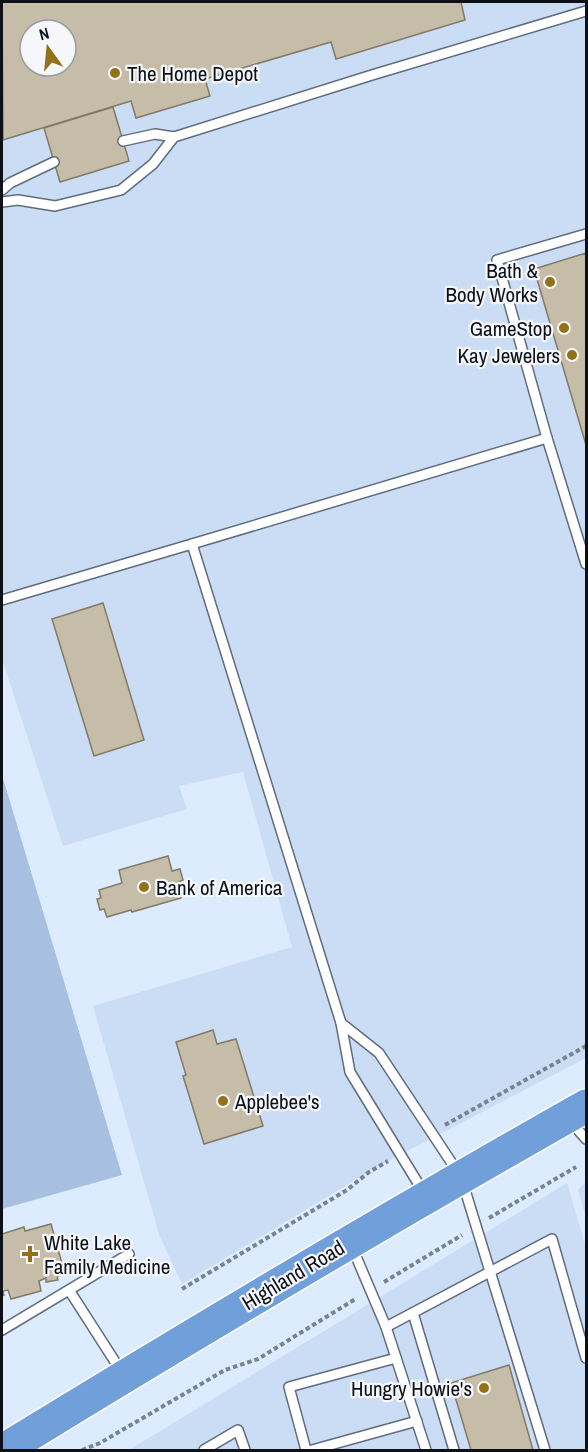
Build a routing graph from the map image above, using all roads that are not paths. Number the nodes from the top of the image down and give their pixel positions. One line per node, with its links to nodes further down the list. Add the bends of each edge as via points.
1 (586, 11): 2 (lane)
2 (174, 137): 3 (lane, via 155,134); 6 (lane, via 153,164 121,190 55,206 18,200)
3 (123, 141)
4 (54, 162): 5 (lane)
5 (2, 190)
6 (2, 202)
7 (586, 234): 8 (lane, via 497,260)
8 (547, 438): 9 (lane); 10 (lane)
9 (192, 544): 11 (lane); 12 (lane)
10 (586, 564)
11 (2, 600)
12 (341, 1023): 14 (lane, via 379,1053); 15 (lane, via 350,1072)
13 (580, 1121): 14 (highway, Highland Road)
14 (461, 1177): 15 (highway, Highland Road); 18 (lane)
15 (427, 1197): 16 (highway, Highland Road)
16 (350, 1242): 21 (lane); 25 (highway, Highland Road)
17 (129, 1254): 19 (lane)
18 (490, 1272): 20 (lane); 24 (lane, via 552,1239); 34 (lane)
19 (69, 1290): 22 (lane); 25 (lane)
20 (413, 1313): 21 (lane); 33 (lane)
21 (386, 1327): 23 (lane)
22 (2, 1330)
23 (396, 1358): 26 (lane); 30 (lane, via 289,1387)
24 (586, 1358)
25 (124, 1377): 27 (highway, Highland Road)
26 (417, 1421): 31 (lane); 32 (lane)
27 (4, 1450)
28 (204, 1450): 29 (lane, via 238,1430)
29 (245, 1450)
30 (306, 1450)
31 (312, 1450)
32 (426, 1450)
33 (454, 1450)
34 (545, 1450)

